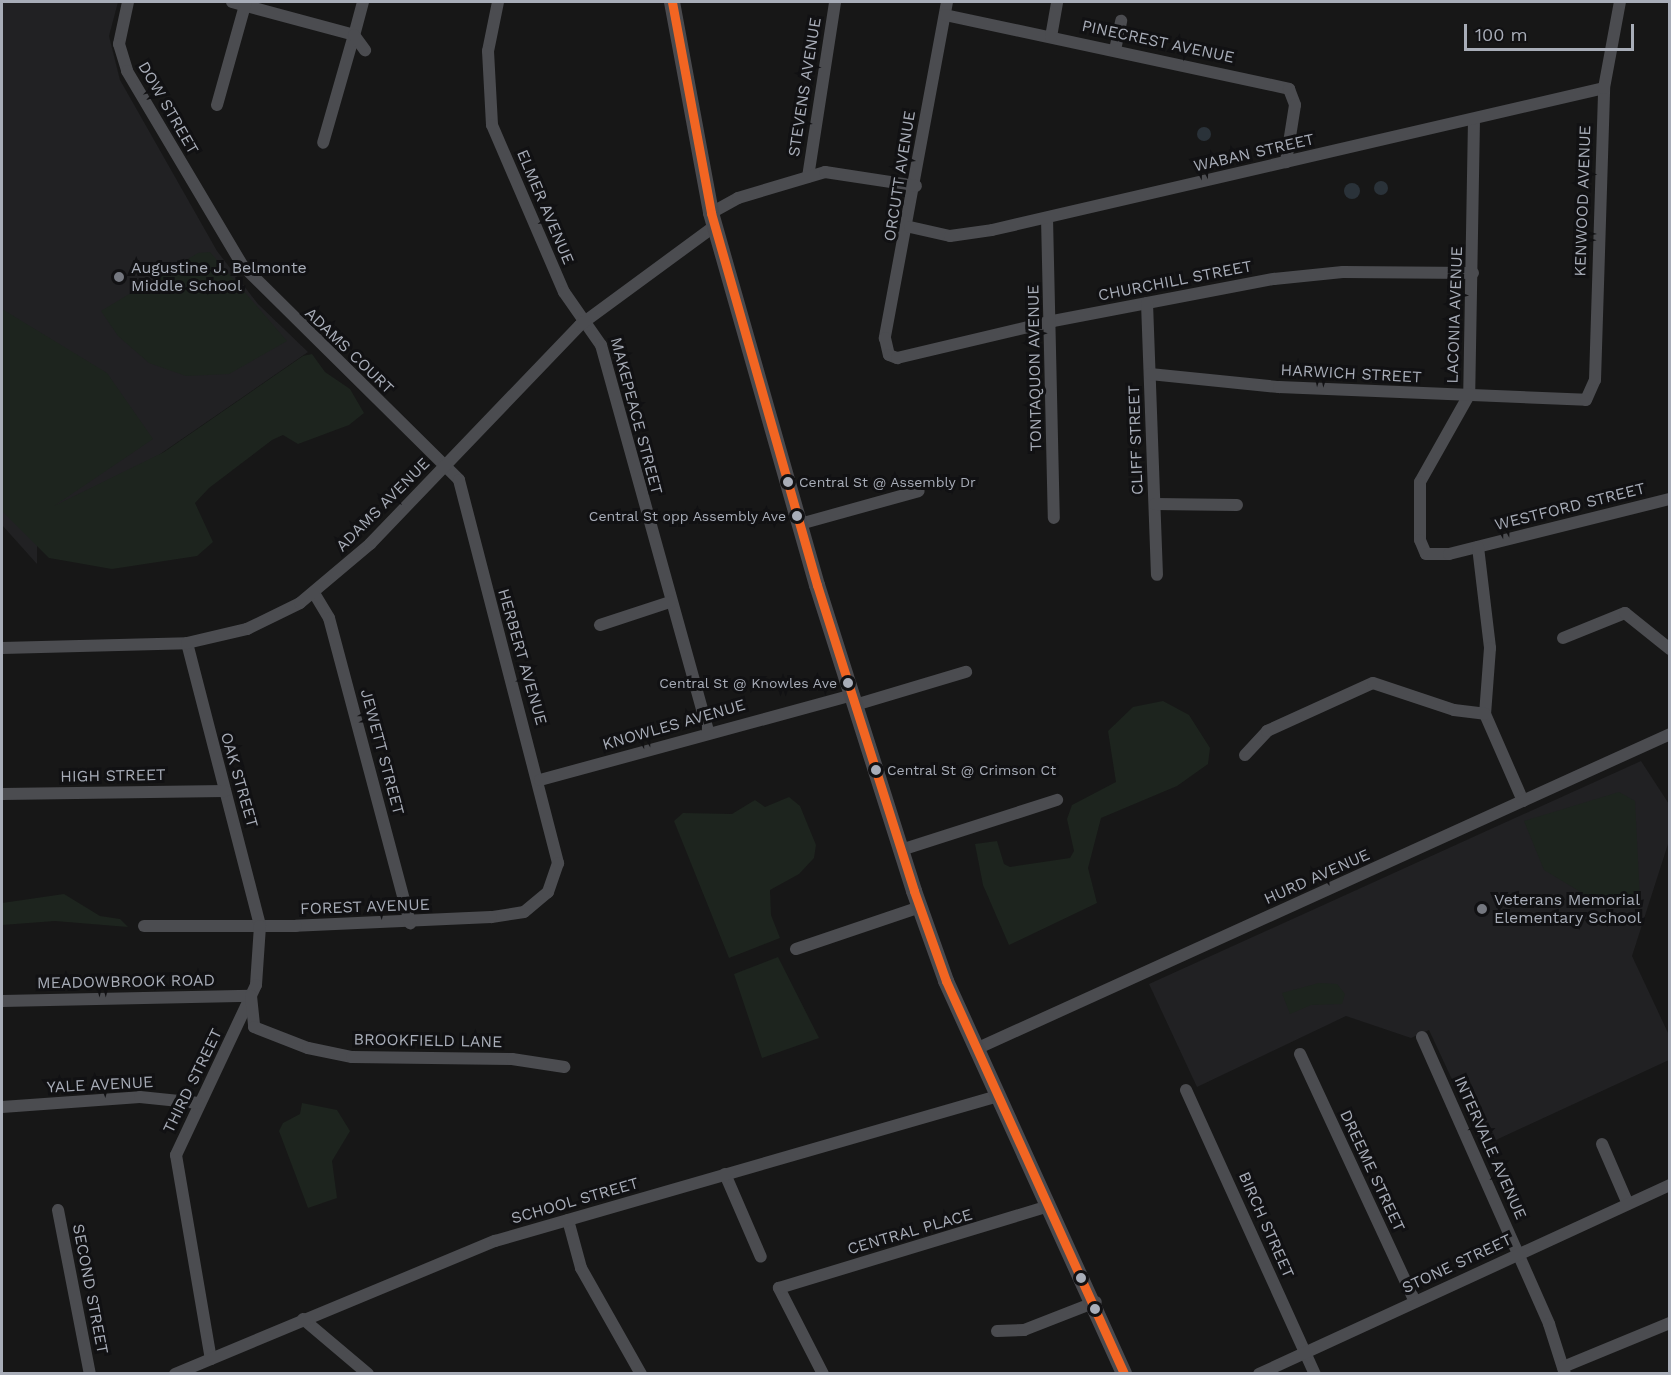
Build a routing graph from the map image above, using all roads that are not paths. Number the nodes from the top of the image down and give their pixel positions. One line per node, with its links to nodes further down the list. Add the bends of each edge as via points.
1 (128, 2): 26 (street, DOW STREET, via 119,44 127,71)
2 (232, 2): 10 (street)
3 (363, 2): 13 (street)
4 (498, 2): 30 (street, ELMER AVENUE, via 488,51 492,125 554,271)
5 (672, 2): 25 (main road)
6 (834, 2): 22 (street, STEVENS AVENUE)
7 (947, 2): 11 (street, ORCUTT AVENUE)
8 (1057, 2): 14 (street)
9 (1620, 2): 17 (street, KENWOOD AVENUE)
10 (246, 3): 13 (street); 18 (street)
11 (945, 15): 14 (street, PINECREST AVENUE); 23 (street, ORCUTT AVENUE)
12 (1120, 21): 16 (street)
13 (354, 36): 15 (street); 20 (street)
14 (1051, 37): 16 (street, PINECREST AVENUE)
15 (365, 50)
16 (1115, 50): 21 (street, PINECREST AVENUE, via 1289,89 1295,105)
17 (1604, 88): 19 (street, WABAN STREET); 35 (street, KENWOOD AVENUE, via 1595,380)
18 (217, 105)
19 (1474, 119): 21 (street, WABAN STREET); 28 (street, LACONIA AVENUE)
20 (322, 143)
21 (1286, 162): 24 (street, WABAN STREET)
22 (808, 177): 23 (street, ADAMS AVENUE, via 837,172); 25 (street, ADAMS AVENUE, via 738,198)
23 (916, 186): 27 (street, ORCUTT AVENUE)
24 (1047, 218): 27 (street, WABAN STREET, via 950,236); 31 (street, TONTAQUON AVENUE)
25 (713, 220): 30 (street, ADAMS AVENUE); 42 (main road)
26 (216, 224): 36 (street, ADAMS COURT, via 265,292)
27 (910, 227): 32 (street, ORCUTT AVENUE, via 885,338)
28 (1473, 273): 29 (street, CHURCHILL STREET, via 1316,273); 34 (street, LACONIA AVENUE)
29 (1147, 303): 31 (street, CHURCHILL STREET); 33 (street, CLIFF STREET)
30 (585, 320): 36 (street, ADAMS AVENUE); 46 (street, MAKEPEACE STREET, via 601,345)
31 (1052, 321): 32 (street, CHURCHILL STREET, via 897,358); 41 (street, TONTAQUON AVENUE)
32 (889, 355)
33 (1150, 374): 34 (street, HARWICH STREET, via 1279,387); 39 (street, CLIFF STREET)
34 (1469, 395): 35 (street, HARWICH STREET); 43 (street, LACONIA AVENUE, via 1420,482 1420,540 1426,554)
35 (1586, 400)
36 (444, 466): 45 (street, ADAMS AVENUE, via 370,544); 58 (street, HERBERT AVENUE, via 459,480)
37 (919, 491): 42 (street)
38 (1670, 499): 43 (street, WESTFORD STREET)
39 (1155, 504): 40 (street); 44 (street, CLIFF STREET)
40 (1237, 505)
41 (1054, 518)
42 (800, 524): 53 (main road)
43 (1478, 547): 54 (street, via 1490,648)
44 (1157, 575)
45 (314, 592): 49 (street, ADAMS AVENUE, via 266,621); 66 (street, JEWETT STREET, via 329,618)
46 (670, 602): 47 (street); 55 (street, MAKEPEACE STREET)
47 (600, 625)
48 (1563, 638): 51 (street, via 1625,613)
49 (187, 643): 50 (street, ADAMS AVENUE); 59 (street, OAK STREET)
50 (2, 648)
51 (1670, 649)
52 (966, 672): 53 (street, KNOWLES AVENUE)
53 (854, 700): 55 (street, KNOWLES AVENUE); 63 (main road)
54 (1485, 714): 57 (street, via 1454,710 1374,683 1267,731); 62 (street)
55 (708, 732): 58 (street, KNOWLES AVENUE)
56 (1670, 734): 62 (street, HURD AVENUE)
57 (1245, 755)
58 (540, 780): 64 (street, HERBERT AVENUE)
59 (225, 791): 60 (street, HIGH STREET); 68 (street, OAK STREET)
60 (2, 794)
61 (1057, 800): 63 (street)
62 (1523, 801): 73 (street, HURD AVENUE)
63 (901, 850): 65 (main road)
64 (558, 863): 66 (street, FOREST AVENUE, via 548,892 524,912)
65 (920, 907): 69 (street); 73 (main road)
66 (410, 923): 68 (street, FOREST AVENUE)
67 (144, 926): 68 (street, FOREST AVENUE)
68 (260, 926): 70 (street, THIRD STREET)
69 (796, 949)
70 (251, 996): 71 (street, MEADOWBROOK ROAD); 75 (street, BROOKFIELD LANE, via 254,1027 308,1048 352,1057 512,1059); 78 (street, THIRD STREET)
71 (2, 1001)
72 (1422, 1037): 87 (street, INTERVALE AVENUE)
73 (976, 1049): 77 (main road)
74 (1300, 1054): 90 (street, DREEME STREET)
75 (564, 1067)
76 (1186, 1090): 94 (street, BIRCH STREET)
77 (998, 1096): 81 (street, SCHOOL STREET); 84 (main road)
78 (199, 1103): 79 (street, YALE AVENUE, via 140,1097); 95 (street, THIRD STREET, via 176,1166)
79 (2, 1107)
80 (1602, 1144): 83 (street)
81 (725, 1174): 86 (street, SCHOOL STREET); 88 (street)
82 (1670, 1185): 83 (street, STONE STREET)
83 (1628, 1204): 87 (street, STONE STREET)
84 (1049, 1206): 89 (main road); 101 (street, CENTRAL PLACE, via 779,1288)
85 (58, 1210): 97 (street, SECOND STREET)
86 (568, 1220): 91 (street, SCHOOL STREET, via 405,1275); 100 (street, via 581,1268)
87 (1519, 1253): 90 (street, STONE STREET); 96 (street, INTERVALE AVENUE)
88 (761, 1257)
89 (1096, 1302): 93 (street, via 1024,1330); 102 (main road)
90 (1415, 1302): 94 (street, STONE STREET)
91 (303, 1319): 95 (street, SCHOOL STREET); 99 (street)
92 (1670, 1323): 96 (street)
93 (998, 1331)
94 (1305, 1352): 103 (street, STONE STREET); 104 (street, BIRCH STREET)
95 (211, 1359): 98 (street, SCHOOL STREET)
96 (1564, 1370)
97 (90, 1374)
98 (175, 1374)
99 (368, 1374)
100 (641, 1374)
101 (823, 1374)
102 (1124, 1374)
103 (1259, 1374)
104 (1315, 1374)

